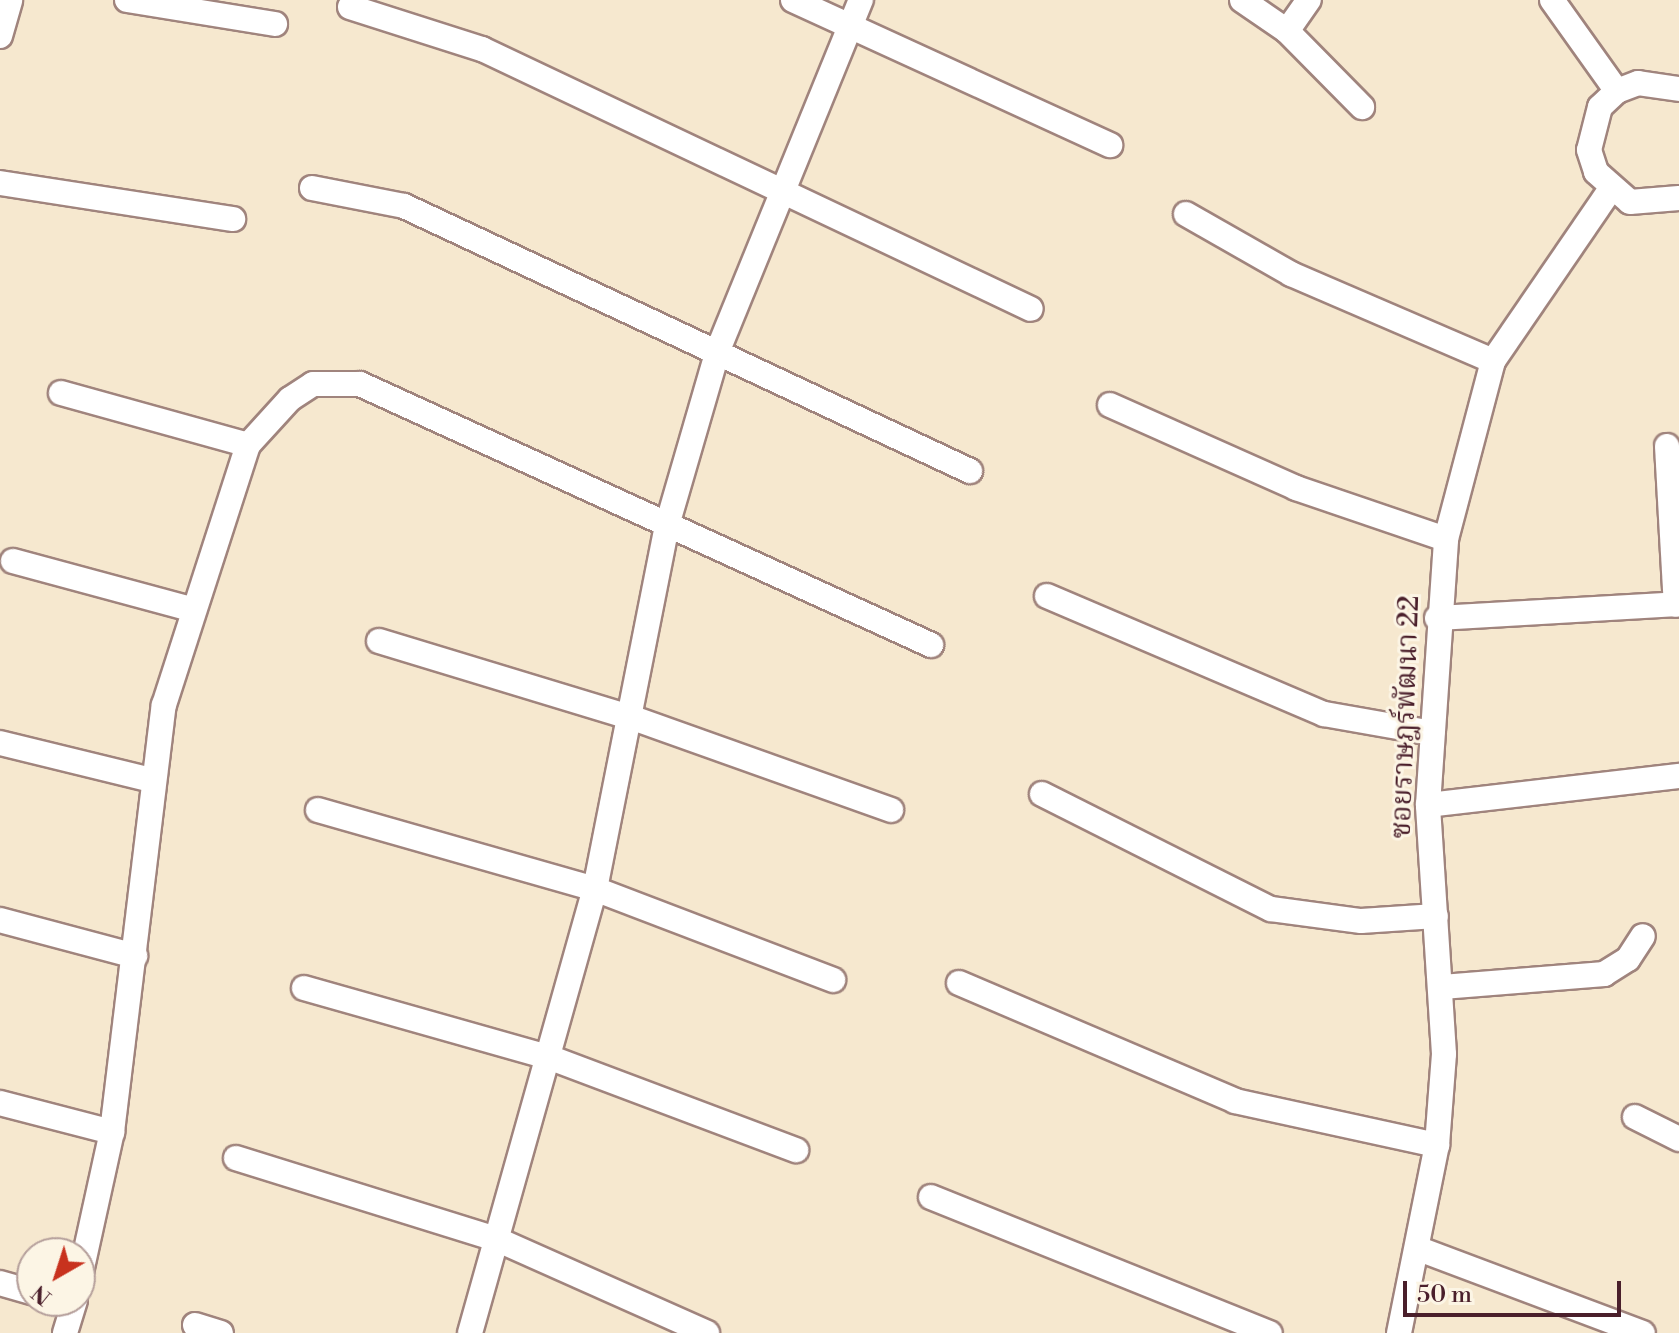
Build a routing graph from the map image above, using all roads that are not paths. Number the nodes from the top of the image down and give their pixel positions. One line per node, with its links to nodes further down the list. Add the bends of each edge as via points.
1 (127, 0): 8 (street)
2 (793, 0): 9 (street)
3 (861, 0): 9 (street)
4 (1242, 0): 10 (street)
5 (1309, 0): 10 (street)
6 (1552, 0): 12 (street)
7 (350, 7): 17 (street, via 482,49)
8 (275, 24)
9 (850, 26): 14 (street); 17 (street)
10 (1287, 31): 13 (street)
11 (1679, 89): 12 (street, via 1638,83)
12 (1617, 91): 18 (street, via 1600,107 1589,150)
13 (1362, 107)
14 (1110, 145)
15 (0, 183): 21 (street)
16 (312, 188): 23 (street, via 404,206)
17 (780, 190): 22 (street); 23 (street)
18 (1610, 190): 19 (street, via 1653,205); 24 (street, ซอยราษฎร์พัฒนา 22)
19 (1679, 198)
20 (1186, 214): 24 (street, via 1291,274)
21 (233, 219)
22 (1031, 309)
23 (718, 350): 29 (street); 30 (street)
24 (1493, 361): 31 (street, ซอยราษฎร์พัฒนา 22)
25 (61, 393): 27 (street)
26 (1110, 405): 31 (street, via 1296,488)
27 (248, 445): 30 (street, via 313,384 360,384); 35 (street)
28 (1667, 446): 34 (street)
29 (970, 471)
30 (666, 529): 38 (street); 39 (street)
31 (1446, 539): 36 (street, ซอยราษฎร์พัฒนา 22)
32 (13, 561): 35 (street)
33 (1047, 596): 40 (street, via 1324,714)
34 (1678, 604): 36 (street)
35 (191, 609): 43 (street)
36 (1437, 618): 40 (street, ซอยราษฎร์พัฒนา 22)
37 (379, 641): 39 (street)
38 (931, 645)
39 (633, 718): 47 (street); 48 (street)
40 (1432, 733): 45 (street, ซอยราษฎร์พัฒนา 22)
41 (0, 743): 43 (street)
42 (1679, 776): 45 (street)
43 (152, 780): 52 (street)
44 (1042, 794): 49 (street, via 1271,909 1361,921)
45 (1428, 805): 49 (street, ซอยราษฎร์พัฒนา 22)
46 (318, 810): 48 (street)
47 (891, 810)
48 (595, 889): 53 (street); 57 (street)
49 (1436, 916): 55 (street, ซอยราษฎร์พัฒนา 22)
50 (0, 920): 52 (street)
51 (1643, 936): 55 (street, via 1628,959 1604,974)
52 (135, 956): 60 (street)
53 (833, 980)
54 (959, 983): 62 (street, via 1235,1101)
55 (1442, 987): 62 (street, ซอยราษฎร์พัฒนา 22)
56 (304, 988): 57 (street)
57 (551, 1058): 63 (street); 67 (street)
58 (0, 1103): 60 (street)
59 (1635, 1117): 61 (street)
60 (112, 1132): 66 (street)
61 (1679, 1139)
62 (1437, 1145): 68 (street, ซอยราษฎร์พัฒนา 22)
63 (796, 1150)
64 (236, 1158): 67 (street)
65 (931, 1197): 74 (street)
66 (89, 1237)
67 (496, 1239): 72 (street); 73 (street)
68 (1419, 1249): 69 (street); 75 (street, ซอยราษฎร์พัฒนา 22)
69 (1596, 1324): 76 (street)
70 (195, 1325): 71 (street)
71 (221, 1333)
72 (470, 1333)
73 (707, 1333)
74 (1270, 1333)
75 (1399, 1333)
76 (1643, 1333)

